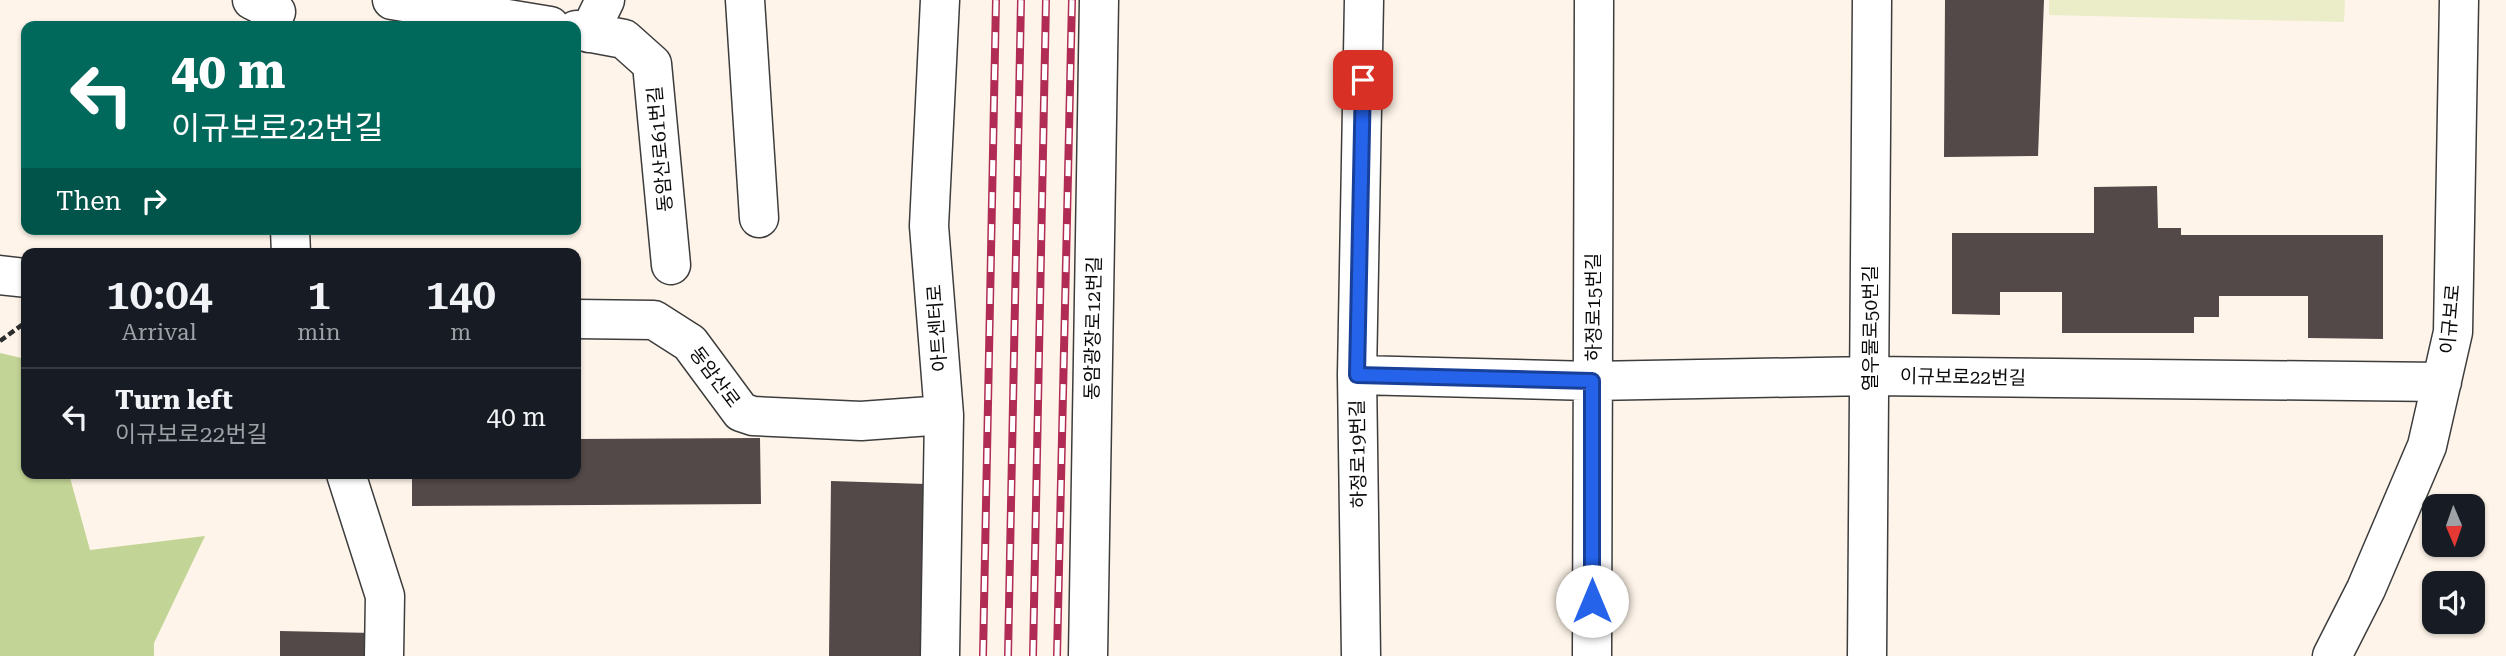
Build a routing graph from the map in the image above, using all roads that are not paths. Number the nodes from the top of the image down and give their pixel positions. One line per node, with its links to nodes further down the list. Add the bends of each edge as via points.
1 (392, 0): 9 (street)
2 (745, 0): 11 (street)
3 (940, 0): 20 (street, 아트센터로, via 929,226)
4 (1098, 0): 24 (street, 동암광장로12번길)
5 (1364, 0): 16 (street, 하정로19번길)
6 (1594, 0): 18 (street, 하정로15번길)
7 (1872, 0): 17 (street, 열우물로50번길)
8 (2459, 0): 19 (street, 이규보로, via 2453,332)
9 (520, 21)
10 (590, 21): 12 (street, 동암산로61번길, via 624,38 652,64)
11 (759, 218)
12 (671, 265)
13 (0, 275): 14 (street)
14 (21, 277)
15 (581, 319): 20 (street, 동암산로, via 654,320 690,343 741,412 753,416 861,421)
16 (1357, 375): 18 (street, 이규보로22번길); 25 (street, 하정로19번길)
17 (1870, 376): 18 (street, 이규보로22번길); 19 (street, 이규보로22번길); 27 (street, 열우물로50번길)
18 (1592, 381): 26 (street, 하정로15번길)
19 (2442, 382): 28 (street, 이규보로, via 2427,446)
20 (944, 415): 23 (street, 아트센터로)
21 (348, 479): 22 (street, via 385,596)
22 (384, 656)
23 (940, 656)
24 (1088, 656)
25 (1361, 656)
26 (1592, 656)
27 (1867, 656)
28 (2332, 656)

